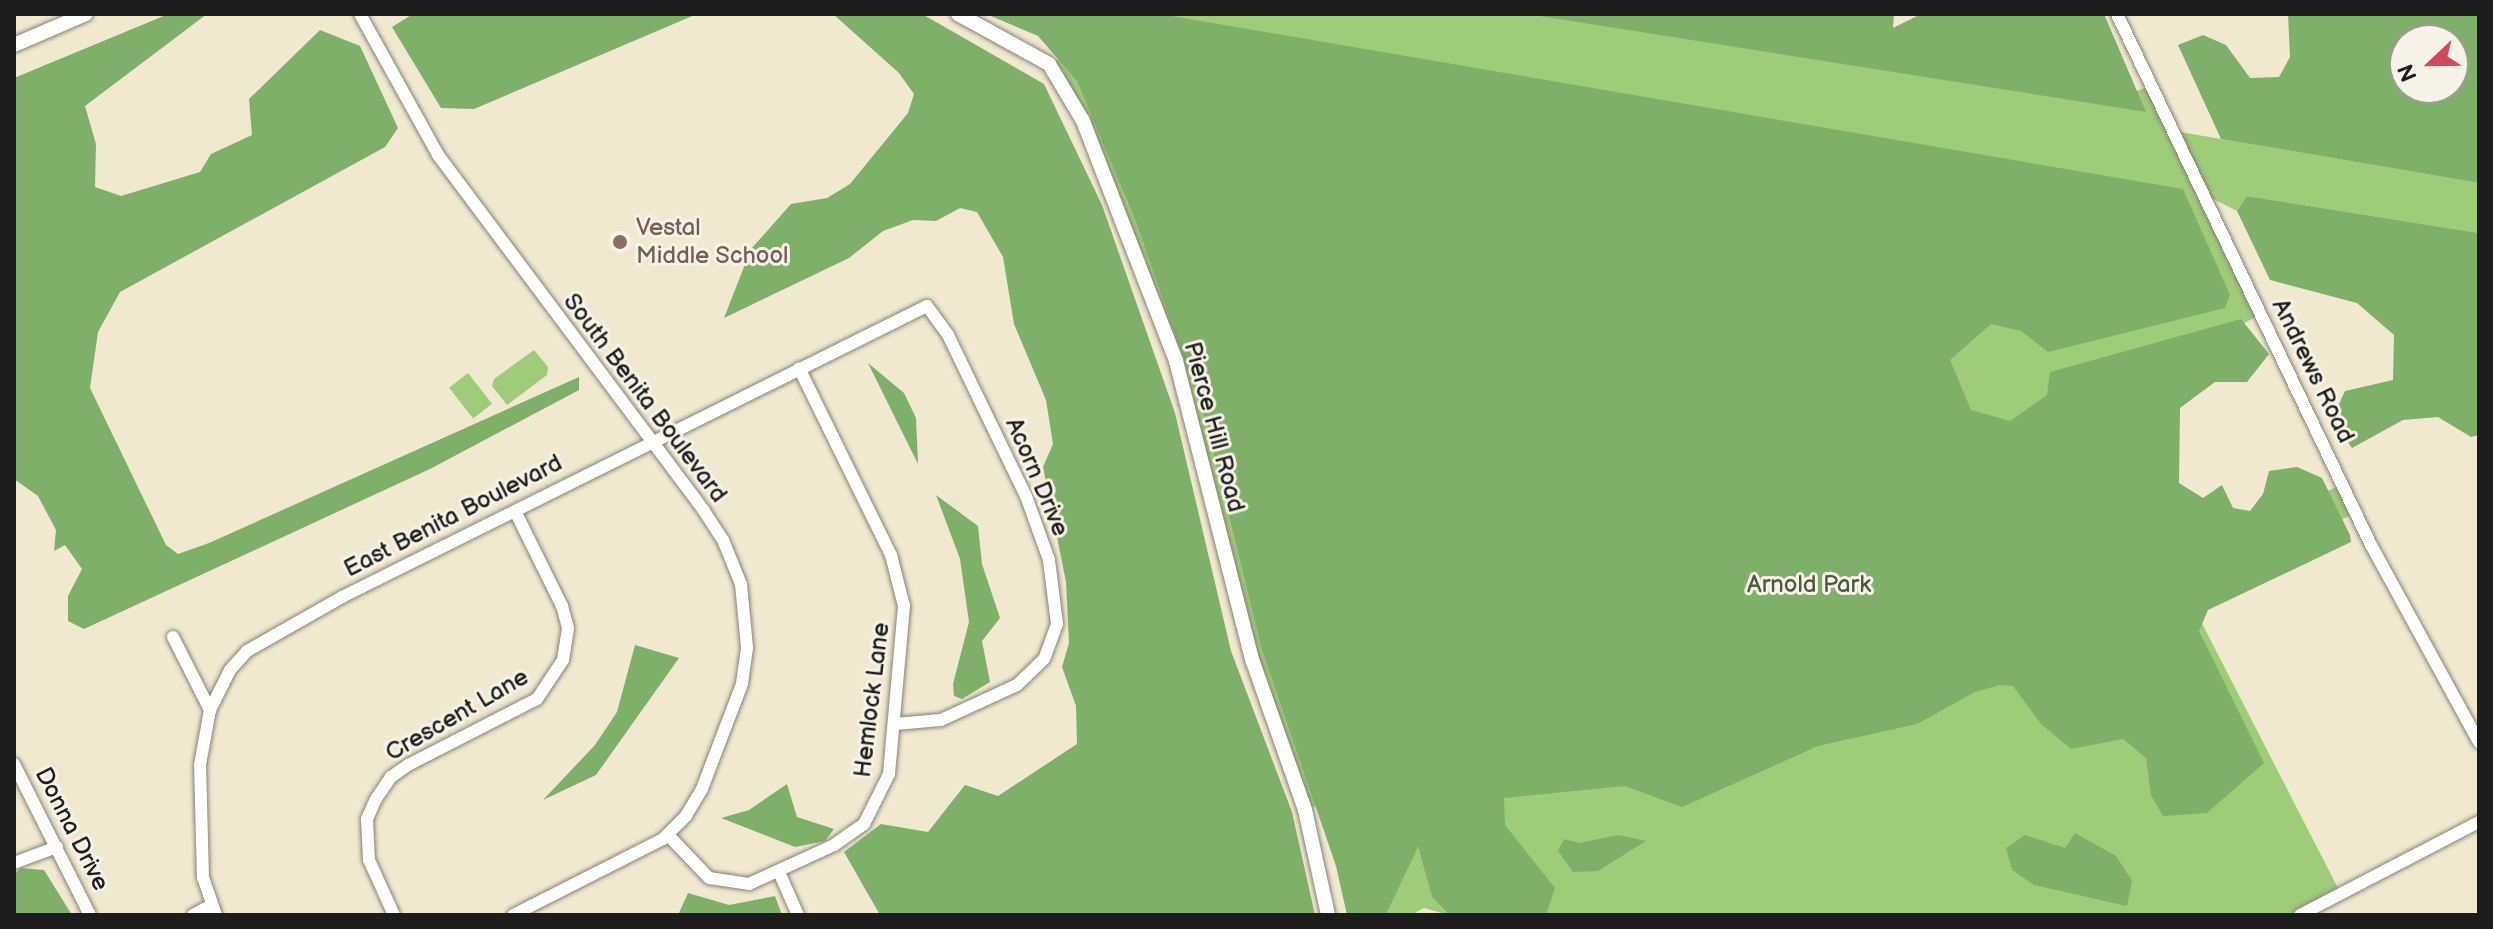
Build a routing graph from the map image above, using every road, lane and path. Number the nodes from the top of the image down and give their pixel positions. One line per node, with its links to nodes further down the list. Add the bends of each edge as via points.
1 (86, 14): 5 (street)
2 (360, 14): 8 (street, South Benita Boulevard, via 438,155)
3 (958, 14): 26 (street, Pierce Hill Road, via 1042,58 1065,84 1083,121 1176,361 1253,662 1305,810)
4 (2117, 14): 13 (street, Andrews Road, via 2371,545)
5 (14, 45)
6 (923, 307): 7 (street, East Benita Boulevard); 12 (street, Acorn Drive, via 934,309 1026,496 1049,560 1057,624 1044,659 1017,685 941,720)
7 (799, 368): 8 (street, East Benita Boulevard); 12 (street, Hemlock Lane, via 891,555 904,606)
8 (650, 441): 9 (street, East Benita Boulevard); 16 (street, South Benita Boulevard, via 723,540 739,575 747,618 742,684 728,726 702,789)
9 (515, 511): 11 (street, East Benita Boulevard, via 265,637 230,670); 23 (street, Crescent Lane, via 562,606 568,628 563,660 537,699 408,765 391,777 376,799 367,819 369,860)
10 (173, 637): 11 (street)
11 (210, 710): 20 (street, East Benita Boulevard, via 200,778 203,878)
12 (895, 724): 19 (street, Hemlock Lane, via 889,774 875,810 834,845)
13 (2479, 742)
14 (14, 764): 17 (street, Donna Drive)
15 (2479, 822): 27 (street)
16 (668, 835): 19 (street, Hemlock Lane, via 694,866 723,884 749,884); 24 (street)
17 (57, 847): 18 (street); 21 (street, Donna Drive)
18 (14, 863)
19 (779, 872): 25 (street)
20 (213, 911): 22 (street)
21 (90, 915)
22 (193, 915)
23 (394, 915)
24 (513, 915)
25 (798, 915)
26 (1328, 915)
27 (2300, 915)

